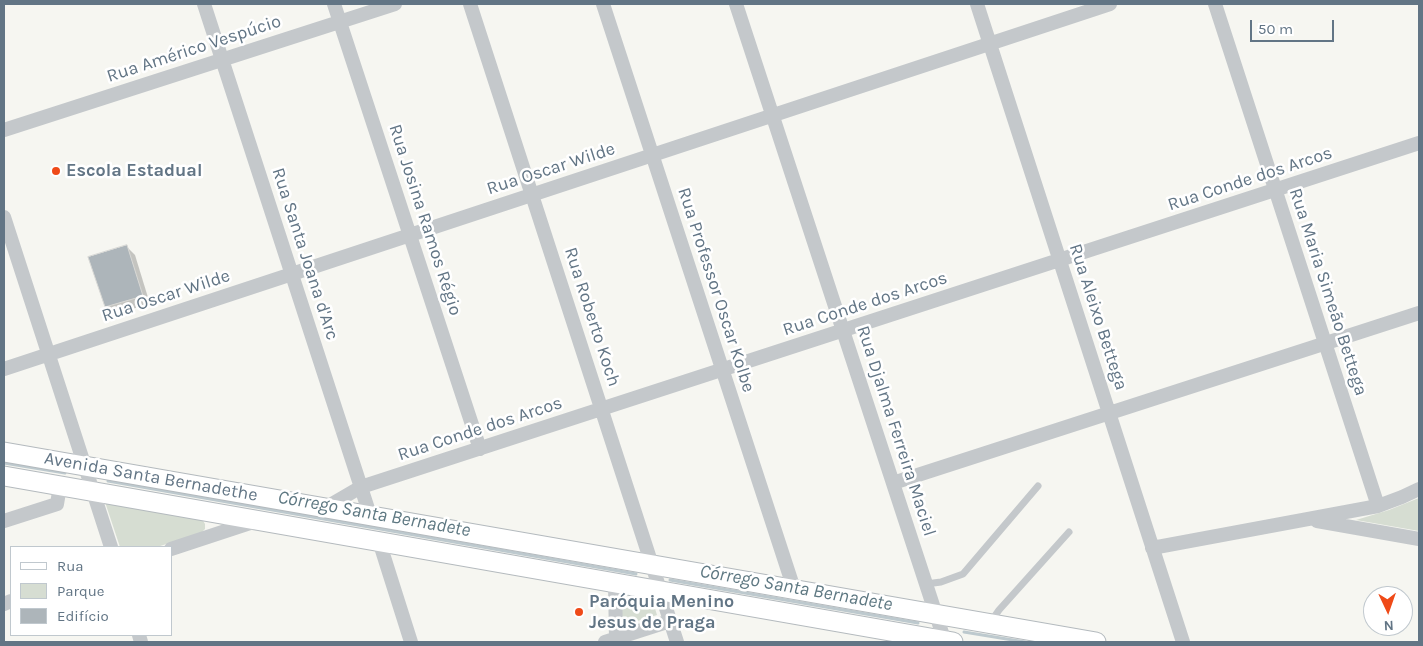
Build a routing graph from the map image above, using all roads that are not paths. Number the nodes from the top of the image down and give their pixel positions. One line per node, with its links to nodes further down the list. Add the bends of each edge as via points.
1 (204, 4): 12 (street, Rua Santa Joana d'Arc)
2 (334, 4): 10 (street, Rua Josina Ramos Régio)
3 (395, 4): 10 (street, Rua Américo Vespúcio)
4 (470, 4): 18 (street, Rua Roberto Koch)
5 (603, 4): 16 (street, Rua Professor Oscar Kolbe)
6 (736, 4): 13 (street, Rua Djalma Ferreira Maciel)
7 (977, 4): 11 (street, Rua Aleixo Bettega)
8 (1110, 4): 11 (street, Rua Oscar Wilde)
9 (1215, 4): 17 (street, Rua Maria Simeão Bettega)
10 (340, 22): 12 (street, Rua Américo Vespúcio); 20 (street, Rua Josina Ramos Régio)
11 (990, 44): 13 (street, Rua Oscar Wilde); 21 (street, Rua Aleixo Bettega)
12 (222, 60): 14 (street, Rua Américo Vespúcio); 22 (street, Rua Santa Joana d'Arc)
13 (773, 115): 16 (street, Rua Oscar Wilde); 24 (street, Rua Djalma Ferreira Maciel)
14 (4, 130)
15 (1419, 144): 17 (street, Rua Conde dos Arcos)
16 (652, 155): 18 (street, Rua Oscar Wilde); 28 (street, Rua Professor Oscar Kolbe)
17 (1275, 190): 21 (street, Rua Conde dos Arcos); 25 (street, Rua Maria Simeão Bettega)
18 (532, 195): 20 (street, Rua Oscar Wilde); 29 (street, Rua Roberto Koch)
19 (4, 217): 26 (street)
20 (410, 235): 22 (street, Rua Oscar Wilde); 31 (street, Rua Josina Ramos Régio)
21 (1060, 260): 24 (street, Rua Conde dos Arcos); 30 (street, Rua Aleixo Bettega)
22 (292, 274): 26 (street, Rua Oscar Wilde); 38 (street, Rua Santa Joana d'Arc)
23 (1419, 313): 25 (street)
24 (843, 330): 28 (street, Rua Conde dos Arcos); 35 (street, Rua Djalma Ferreira Maciel)
25 (1325, 344): 30 (street); 41 (street, Rua Maria Simeão Bettega)
26 (48, 354): 27 (street, Rua Oscar Wilde); 33 (street)
27 (4, 369)
28 (722, 370): 29 (street, Rua Conde dos Arcos); 58 (street, Rua Professor Oscar Kolbe)
29 (602, 409): 31 (street, Rua Conde dos Arcos); 55 (street, Rua Roberto Koch)
30 (1109, 414): 35 (street); 53 (street, Rua Aleixo Bettega)
31 (480, 448): 38 (street, Rua Conde dos Arcos)
32 (4, 452): 33 (main road, Avenida Santa Bernadethe)
33 (84, 466): 40 (street); 42 (main road, Avenida Santa Bernadethe)
34 (4, 476): 36 (main road, Avenida Santa Bernadethe)
35 (893, 483): 57 (street, Rua Djalma Ferreira Maciel)
36 (60, 486): 40 (main road, Avenida Santa Bernadethe); 46 (street, via 57,504)
37 (1038, 486): 57 (lane, via 963,574)
38 (361, 487): 42 (street, Rua Conde dos Arcos); 44 (street, Rua Santa Joana d'Arc)
39 (1419, 489): 41 (street)
40 (93, 492): 43 (main road, Avenida Santa Bernadethe); 52 (street)
41 (1378, 506): 45 (street)
42 (325, 508): 44 (main road, Avenida Santa Bernadethe)
43 (210, 512): 47 (main road, Avenida Santa Bernadethe); 49 (street, via 214,531)
44 (370, 515): 55 (main road, Avenida Santa Bernadethe)
45 (1307, 519): 50 (street); 53 (street)
46 (4, 521)
47 (258, 521): 49 (street); 51 (main road, Avenida Santa Bernadethe)
48 (1069, 532): 62 (lane)
49 (206, 538): 54 (street)
50 (1419, 539)
51 (379, 542): 56 (main road, Avenida Santa Bernadethe); 64 (street)
52 (111, 546)
53 (1152, 548): 68 (street, Rua Aleixo Bettega)
54 (172, 549)
55 (652, 564): 58 (main road, Avenida Santa Bernadethe); 59 (street, Rua Roberto Koch)
56 (615, 583): 59 (main road, Avenida Santa Bernadethe); 63 (street)
57 (926, 584): 60 (street, Rua Djalma Ferreira Maciel)
58 (794, 589): 60 (main road, Avenida Santa Bernadethe)
59 (661, 591): 61 (street, Rua Roberto Koch); 66 (main road, Avenida Santa Bernadethe)
60 (936, 614): 62 (main road, Avenida Santa Bernadethe); 66 (street, Rua Djalma Ferreira Maciel)
61 (670, 621): 63 (street); 65 (street, Rua Roberto Koch)
62 (989, 623): 67 (main road, Avenida Santa Bernadethe)
63 (611, 640)
64 (411, 642)
65 (678, 642)
66 (947, 642)
67 (1096, 642)
68 (1183, 642)

